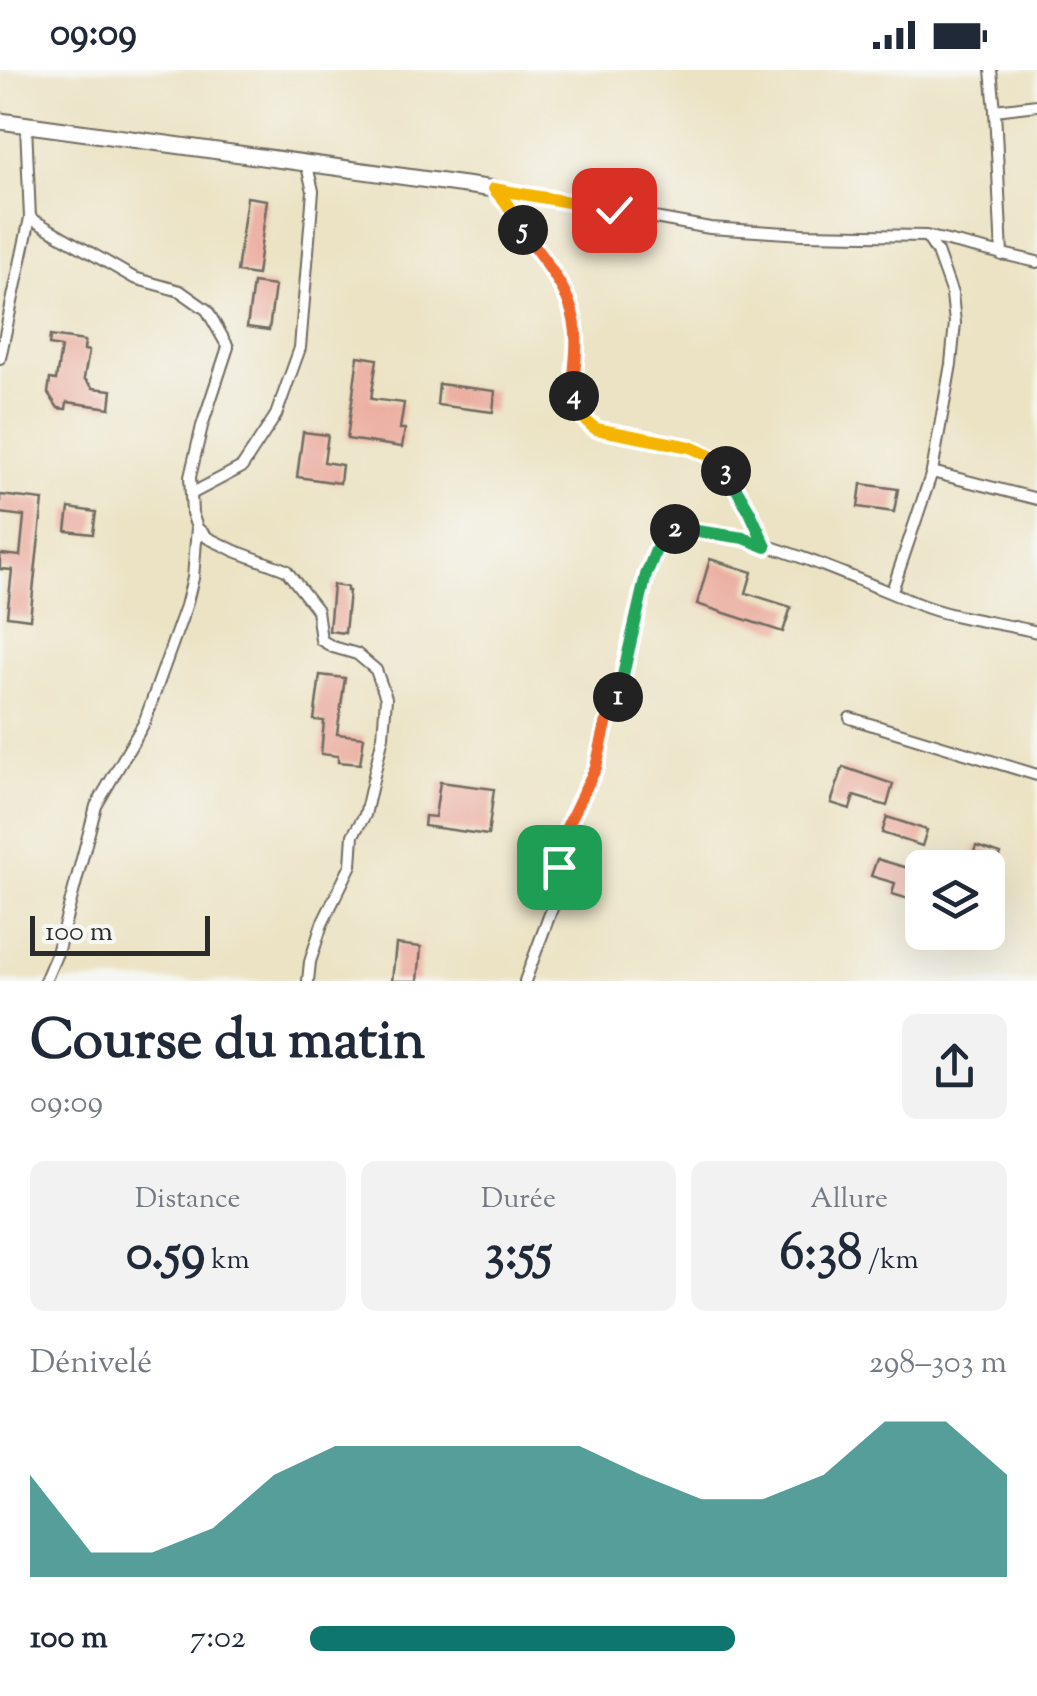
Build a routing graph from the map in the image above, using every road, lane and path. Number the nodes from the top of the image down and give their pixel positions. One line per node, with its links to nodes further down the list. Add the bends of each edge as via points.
1 (991, 70): 3 (street)
2 (1037, 105): 3 (street)
3 (995, 110): 10 (street)
4 (0, 120): 5 (street)
5 (26, 124): 6 (street); 8 (street)
6 (306, 162): 7 (street); 14 (street, via 312,191 300,348 276,415 242,467)
7 (494, 189): 9 (street, via 710,228); 17 (street, via 571,302 578,412 596,429 710,456 724,468)
8 (30, 218): 12 (street); 14 (street, via 134,278 180,291 208,310 228,346 202,426)
9 (926, 236): 10 (street); 13 (street, via 938,252 955,323)
10 (1002, 255): 11 (street)
11 (1037, 262)
12 (0, 358)
13 (932, 472): 15 (street); 18 (street)
14 (191, 494): 16 (street)
15 (1037, 499)
16 (197, 528): 22 (street, via 181,622 144,723 96,806); 23 (street, via 286,570 316,610 321,640 376,670 386,698 365,815 353,834 351,865 322,924)
17 (766, 547): 18 (street); 24 (street, via 677,528 660,540 619,694 596,767 567,827 554,903)
18 (892, 592): 19 (street, via 944,612)
19 (1037, 632)
20 (850, 718): 21 (street)
21 (1037, 774)
22 (45, 981)
23 (308, 981)
24 (524, 981)

